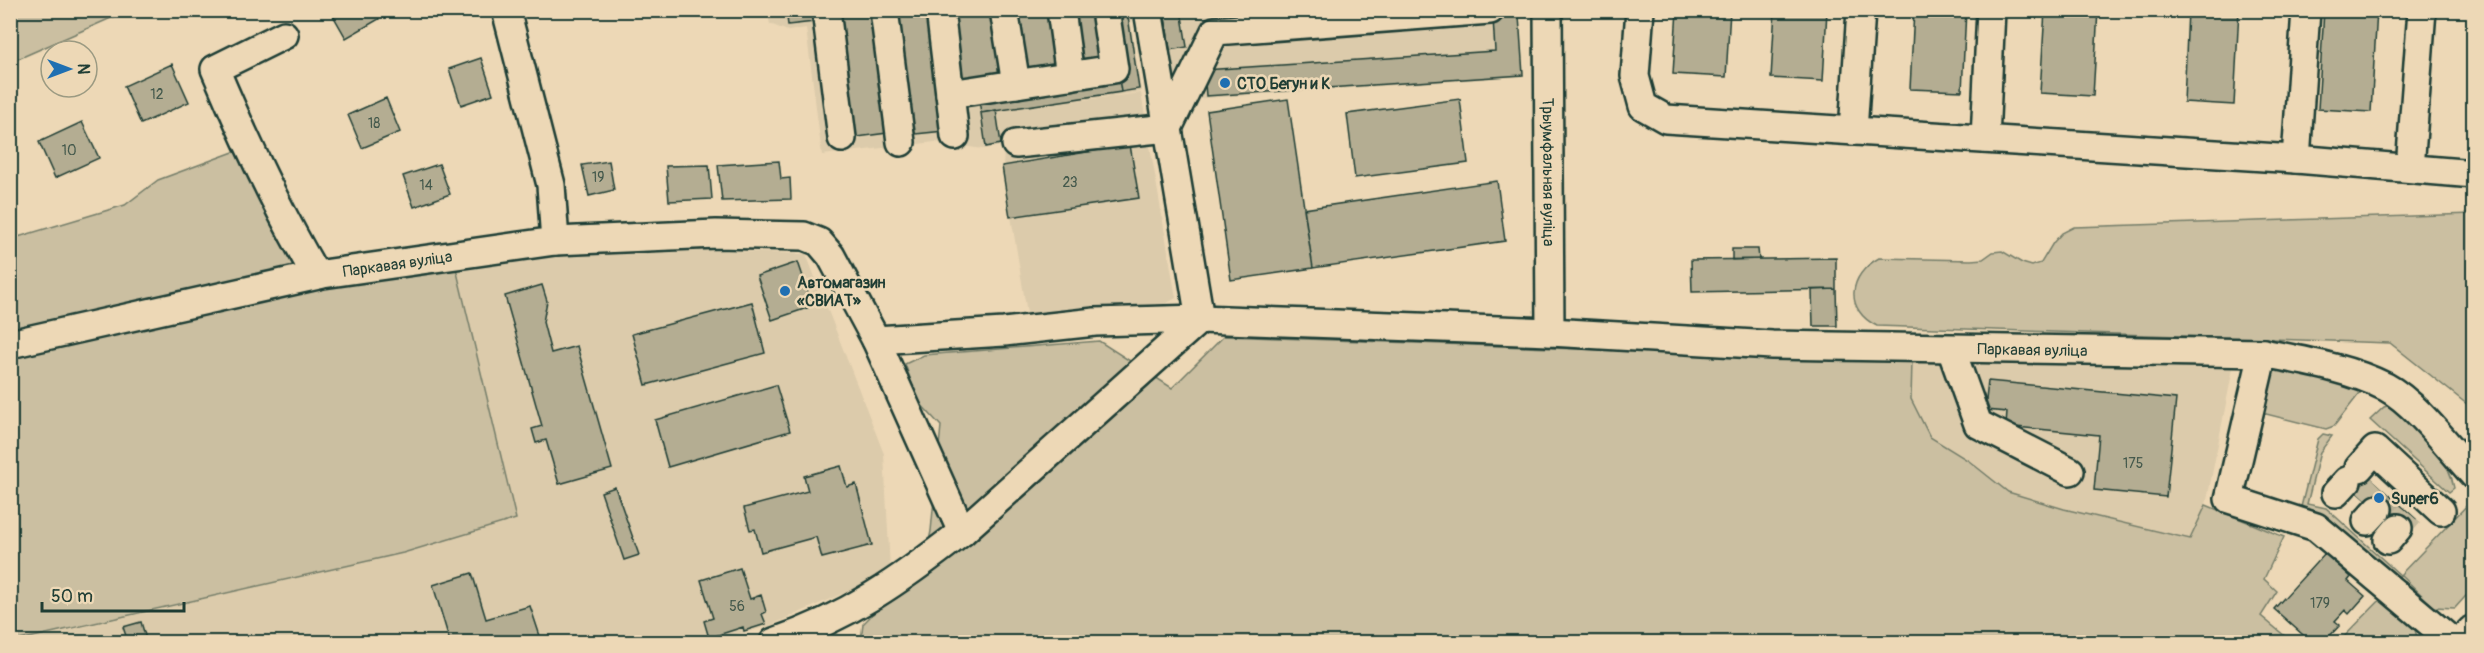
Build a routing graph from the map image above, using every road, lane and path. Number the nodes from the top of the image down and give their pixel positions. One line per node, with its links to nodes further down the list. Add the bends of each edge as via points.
1 (507, 10): 30 (street, via 551,185)
2 (826, 10): 23 (street)
3 (884, 10): 25 (street)
4 (940, 10): 19 (street)
5 (1004, 10): 18 (street)
6 (1061, 10): 17 (street)
7 (1105, 10): 17 (street, via 1114,69)
8 (1148, 10): 20 (street)
9 (1490, 10): 20 (street, via 1215,31)
10 (1548, 10): 33 (street, Трыумфальная вуліца)
11 (1640, 10): 21 (street, via 1635,76 1643,106 1666,119)
12 (1861, 10): 21 (street)
13 (1991, 10): 24 (street)
14 (2306, 10): 27 (street)
15 (2422, 10): 28 (street)
16 (284, 34): 31 (street, via 216,69 247,147)
17 (1070, 76): 18 (street)
18 (1016, 84): 19 (street)
19 (950, 94): 22 (street)
20 (1168, 128): 26 (street); 32 (street)
21 (1853, 131): 24 (street)
22 (955, 136)
23 (842, 138)
24 (1985, 139): 27 (street)
25 (901, 142)
26 (1016, 144)
27 (2296, 159): 28 (street)
28 (2410, 168): 29 (street)
29 (2474, 174)
30 (555, 241): 31 (street, Паркавая вуліца); 34 (street, Паркавая вуліца, via 716,234 804,236 819,242 831,256)
31 (316, 275): 35 (street, Паркавая вуліца)
32 (1200, 319): 33 (street, Паркавая вуліца); 34 (street, Паркавая вуліца, via 1095,322); 40 (street)
33 (1550, 332): 36 (street, Паркавая вуліца, via 1772,345)
34 (876, 340): 40 (street, Паркавая вуліца)
35 (10, 344)
36 (1951, 349): 37 (street, Паркавая вуліца); 38 (street, via 1978,423)
37 (2263, 353): 39 (street, Паркавая вуліца, via 2324,365 2386,387 2415,411); 43 (street, via 2229,499 2316,527)
38 (2070, 471)
39 (2474, 475)
40 (962, 532): 42 (street, via 858,607)
41 (2474, 632): 44 (main road)
42 (774, 642)
43 (2453, 642)
44 (2464, 642)

